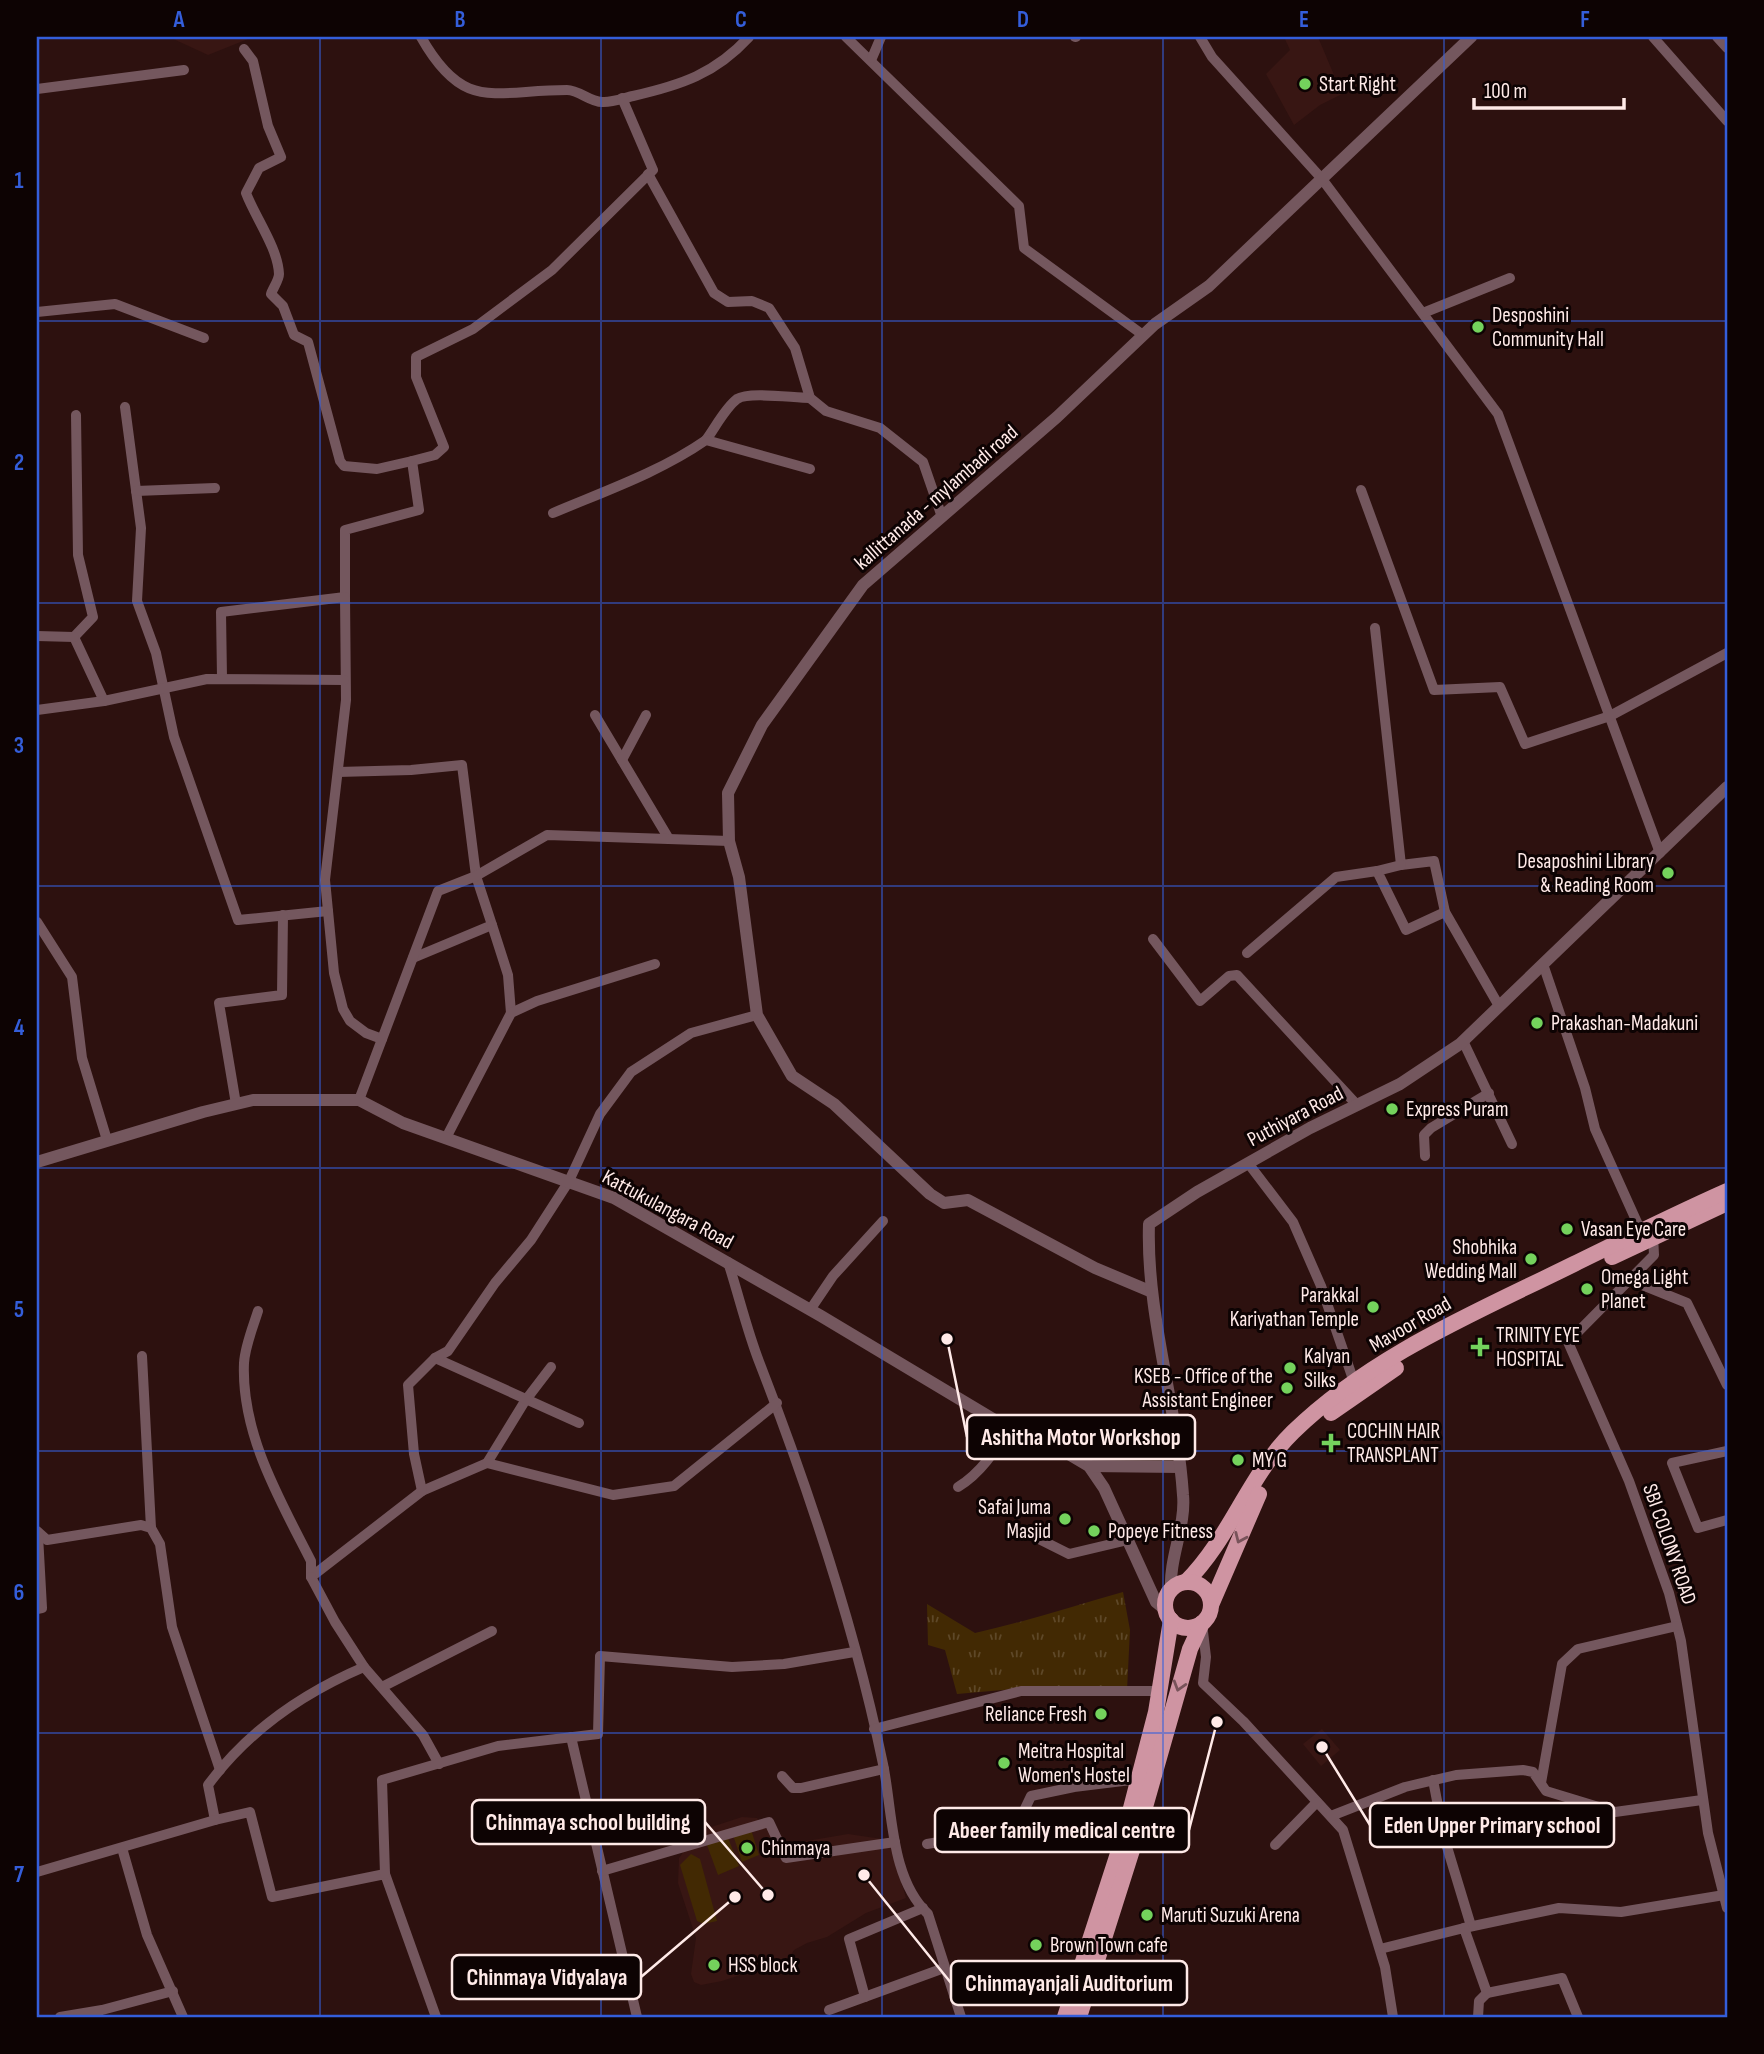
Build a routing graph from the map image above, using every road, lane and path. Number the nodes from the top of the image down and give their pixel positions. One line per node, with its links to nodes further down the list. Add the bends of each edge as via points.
1 (421, 37): 14 (street, via 450,77 471,91 571,90 601,103)
2 (750, 37): 14 (street, via 729,59 680,85)
3 (846, 37): 11 (street)
4 (881, 37): 11 (street)
5 (1200, 37): 17 (street, via 1212,57)
6 (1471, 37): 17 (street, kallittanada - mylambadi road)
7 (1653, 37): 15 (street)
8 (1717, 37): 9 (street)
9 (1727, 48)
10 (244, 49): 27 (street, via 253,61 268,126 281,157 259,168 246,193 272,247 279,276 271,294 284,306 294,335 308,342 344,466 377,469)
11 (872, 58): 21 (street, via 1019,206 1024,248)
12 (184, 69): 13 (street)
13 (37, 89)
14 (622, 98): 16 (street, via 653,170)
15 (1727, 121)
16 (649, 174): 23 (street, via 714,293 728,302 752,302 769,309 794,348); 27 (street, via 552,270 473,329 416,358 416,377 444,447 435,456)
17 (1322, 179): 20 (street); 21 (street, kallittanada - mylambadi road, via 1209,286)
18 (1510, 278): 20 (street)
19 (37, 312): 22 (street, via 115,304)
20 (1423, 313): 46 (street, via 1498,414)
21 (1143, 335): 33 (street, kallittanada - mylambadi road)
22 (204, 338)
23 (810, 398): 26 (street, via 762,393 738,398); 33 (street, via 826,411 880,428 923,462)
24 (125, 407): 31 (street)
25 (76, 415): 37 (street, via 78,555 93,617)
26 (706, 440): 28 (street); 32 (street, via 665,464)
27 (412, 461): 34 (street, via 419,510 345,530)
28 (810, 469)
29 (215, 488): 31 (street)
30 (1361, 490): 46 (street, via 1434,690 1500,687 1525,744)
31 (136, 491): 41 (street, via 141,528 137,601 156,653)
32 (553, 513)
33 (942, 517): 51 (street, kallittanada - mylambadi road, via 863,585 762,725 729,793)
34 (345, 597): 39 (street, via 221,612); 40 (street)
35 (1375, 628): 53 (street)
36 (37, 636): 37 (street)
37 (74, 637): 42 (street)
38 (1727, 653): 46 (street)
39 (222, 678): 40 (street); 41 (street)
40 (344, 680): 48 (street)
41 (161, 687): 42 (street); 58 (street, via 237,920)
42 (104, 701): 43 (street)
43 (37, 710)
44 (595, 715): 47 (street)
45 (646, 715): 47 (street)
46 (1611, 716): 52 (street)
47 (622, 760): 50 (street)
48 (338, 772): 55 (street, via 462,765); 56 (street, via 325,880)
49 (1727, 788): 52 (street, Puthiyara Road)
50 (669, 839): 51 (street); 55 (street, via 547,835)
51 (729, 841): 68 (street, kallittanada - mylambadi road, via 739,877)
52 (1660, 853): 65 (street, Puthiyara Road)
53 (1401, 865): 54 (street); 57 (street, via 1434,861)
54 (1377, 870): 57 (street, via 1406,930); 62 (street, via 1336,877)
55 (476, 876): 60 (street); 63 (street, via 438,891)
56 (328, 911): 58 (street); 69 (street, via 343,1009 350,1021)
57 (1445, 912): 66 (street)
58 (283, 915): 73 (street, via 282,995 219,1003)
59 (37, 922): 76 (street, via 72,977 82,1058)
60 (492, 925): 63 (street); 67 (street, via 508,975)
61 (1153, 940): 74 (street, via 1200,1001 1229,976 1237,975)
62 (1247, 953)
63 (413, 958): 69 (street)
64 (655, 964): 67 (street)
65 (1543, 964): 66 (street, Puthiyara Road); 85 (street, via 1595,1129)
66 (1499, 1006): 70 (street, Puthiyara Road)
67 (511, 1013): 75 (street)
68 (757, 1015): 81 (street, via 691,1033 631,1072 600,1114); 88 (street, kallittanada - mylambadi road, via 792,1076 834,1104 930,1195 944,1203 968,1200 1095,1269)
69 (382, 1039): 72 (street)
70 (1463, 1041): 71 (street); 74 (street, Puthiyara Road, via 1400,1084)
71 (1489, 1093): 77 (street); 78 (street, via 1431,1128 1424,1135)
72 (359, 1100): 73 (street, Kattukulangara Road); 75 (street, Kattukulangara Road, via 403,1123)
73 (236, 1104): 76 (street, Kattukulangara Road)
74 (1357, 1105): 80 (street, Puthiyara Road)
75 (447, 1136): 81 (street, Kattukulangara Road)
76 (107, 1140): 79 (street, Kattukulangara Road)
77 (1513, 1144)
78 (1425, 1156)
79 (37, 1162)
80 (1248, 1163): 88 (street, Puthiyara Road, via 1149,1224); 94 (street, via 1293,1222)
81 (569, 1181): 86 (street, Kattukulangara Road, via 614,1198); 92 (street, via 448,1351)
82 (1727, 1191): 85 (main road, Mavoor Road)
83 (1727, 1203): 85 (main road, Mavoor Road)
84 (883, 1221): 89 (street, via 833,1276)
85 (1647, 1232): 87 (street, SBI COLONY ROAD, via 1654,1255); 94 (main road, Mavoor Road, via 1452,1324); 114 (main road, Mavoor Road, one-way to 114, via 1419,1354 1338,1407 1301,1439 1266,1480)
86 (728, 1262): 89 (street, Kattukulangara Road); 97 (street, via 759,1363)
87 (1630, 1280): 95 (street, via 1687,1303); 118 (street, SBI COLONY ROAD, via 1568,1342 1656,1550)
88 (1152, 1292): 103 (street, Puthiyara Road)
89 (810, 1310): 99 (street, Kattukulangara Road)
90 (258, 1311): 111 (street, via 244,1360 245,1399 255,1441 311,1561)
91 (142, 1356): 107 (street)
92 (435, 1358): 96 (street); 105 (street, via 408,1385)
93 (551, 1367): 96 (street)
94 (1354, 1382): 112 (main road, Mavoor Road, via 1294,1431 1265,1462 1219,1542)
95 (1727, 1385)
96 (524, 1401): 98 (street); 101 (street)
97 (777, 1403): 101 (street, via 674,1486 613,1495); 120 (street)
98 (579, 1423)
99 (1009, 1428): 102 (street, Kattukulangara Road); 104 (street, via 993,1454)
100 (1727, 1451): 106 (street, via 1672,1463 1698,1528)
101 (488, 1463): 105 (street)
102 (1089, 1466): 103 (street); 110 (street, Kattukulangara Road)
103 (1180, 1467): 113 (street, Puthiyara Road, via 1184,1498 1170,1572)
104 (958, 1487)
105 (422, 1491): 111 (street)
106 (1727, 1520)
107 (151, 1528): 108 (street, via 141,1525 47,1540); 128 (street, via 160,1544 172,1628)
108 (37, 1533): 115 (street, via 42,1608)
109 (1033, 1536): 110 (street, via 1069,1554)
110 (1128, 1540): 116 (street, Kattukulangara Road, via 1156,1602)
111 (311, 1577): 121 (street)
112 (1186, 1582): 113 (main road, Mavoor Road); 114 (main road, via 1203,1587)
113 (1171, 1590): 116 (main road, via 1166,1601)
114 (1211, 1605): 117 (main road, Mavoor Road)
115 (37, 1609)
116 (1169, 1615): 117 (main road, via 1187,1627); 123 (main road)
117 (1202, 1623): 134 (street, via 1203,1683); 160 (main road, Mavoor Road, one-way to 160, via 1189,1649)
118 (1677, 1626): 132 (street, via 1569,1655 1562,1664); 133 (street, SBI COLONY ROAD)
119 (492, 1631): 122 (street)
120 (854, 1652): 124 (street); 125 (street, via 732,1667 600,1656 598,1734)
121 (364, 1667): 122 (street); 128 (street, via 280,1713)
122 (382, 1687): 126 (street, via 423,1735)
123 (1159, 1691): 124 (street, via 1021,1691); 130 (main road)
124 (874, 1729): 127 (street)
125 (571, 1737): 126 (street, via 498,1746); 141 (street)
126 (439, 1764): 143 (street, via 382,1780)
127 (884, 1769): 129 (street, via 801,1788 793,1788); 137 (street)
128 (220, 1770): 136 (street, via 208,1785)
129 (782, 1776)
130 (1139, 1779): 138 (street, via 1031,1797 1019,1821 975,1836); 159 (main road)
131 (1433, 1780): 132 (street, via 1523,1770 1533,1772); 135 (street); 147 (street)
132 (1541, 1783): 133 (street, via 1546,1791 1615,1812)
133 (1702, 1800): 144 (street, SBI COLONY ROAD)
134 (1317, 1802): 135 (street); 139 (street)
135 (1331, 1816): 148 (street, via 1343,1830)
136 (215, 1820): 140 (street); 143 (street, via 250,1812 272,1897)
137 (895, 1842): 141 (street, via 786,1858 769,1822); 145 (street, via 916,1902)
138 (927, 1844)
139 (1275, 1845)
140 (122, 1848): 142 (street); 150 (street, via 147,1935)
141 (602, 1871): 157 (street)
142 (37, 1872)
143 (385, 1874): 156 (street)
144 (1724, 1895): 146 (street, SBI COLONY ROAD); 147 (street, via 1621,1912 1559,1908)
145 (923, 1908): 149 (street); 152 (street, via 849,1939)
146 (1727, 1908)
147 (1467, 1927): 148 (street); 151 (street)
148 (1380, 1949): 161 (street)
149 (944, 1968): 152 (street); 158 (street)
150 (173, 1991): 154 (street); 155 (street)
151 (1487, 1993): 162 (street, via 1479,2001); 163 (street, via 1562,1978)
152 (865, 1997): 153 (street)
153 (829, 2010)
154 (60, 2017)
155 (183, 2017)
156 (436, 2017)
157 (637, 2017)
158 (961, 2017)
159 (1065, 2017)
160 (1079, 2017)
161 (1394, 2017)
162 (1478, 2017)
163 (1578, 2017)

